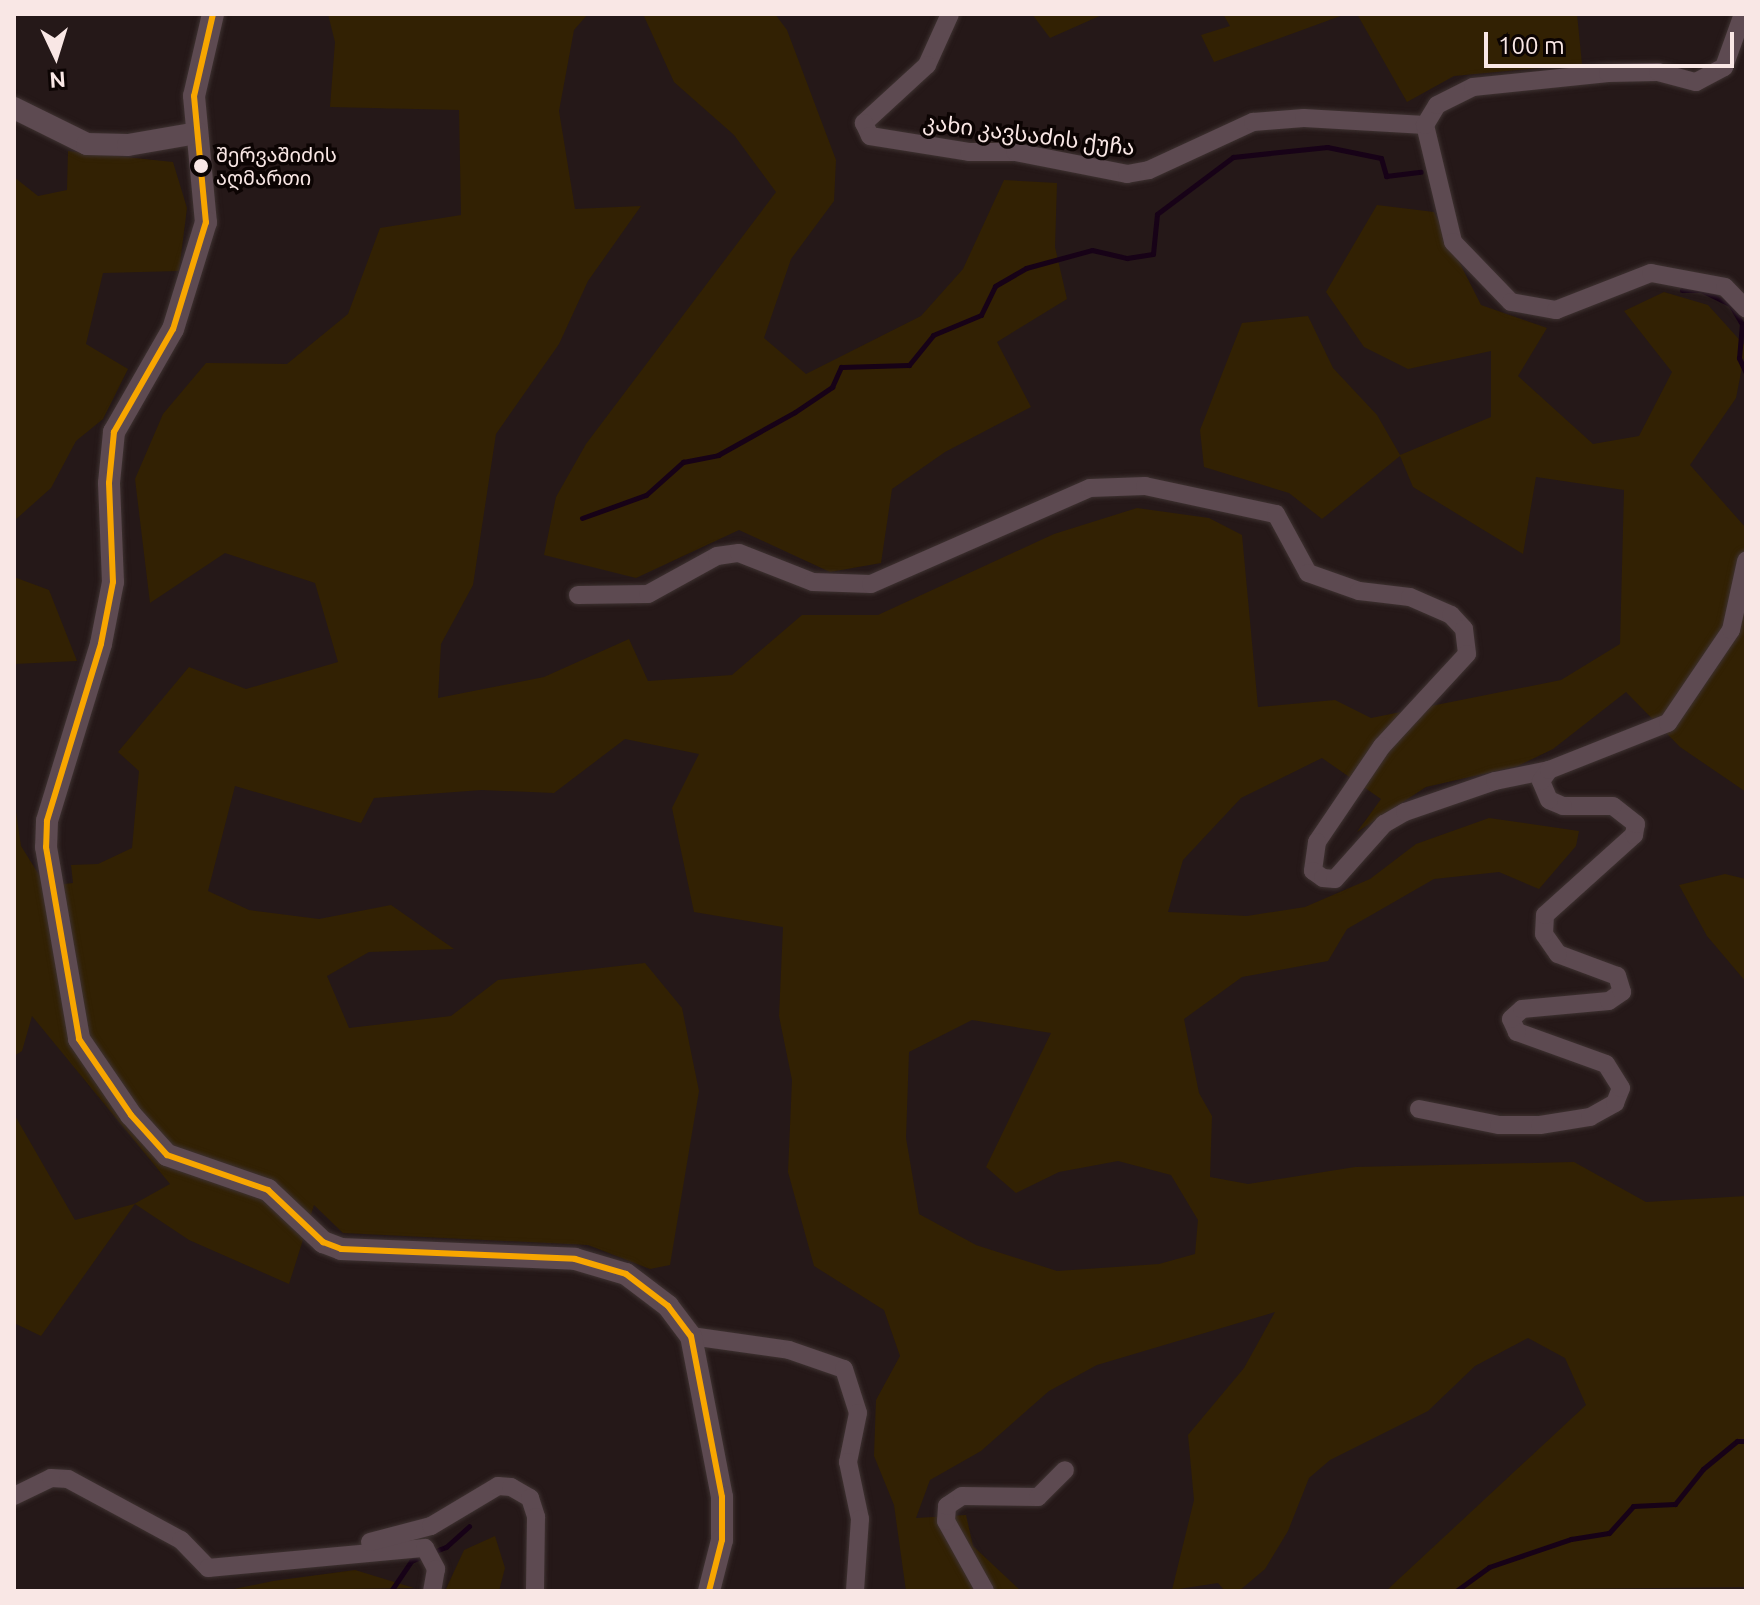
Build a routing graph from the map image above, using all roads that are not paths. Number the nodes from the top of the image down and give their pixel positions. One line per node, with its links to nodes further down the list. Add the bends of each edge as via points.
1 (213, 14): 6 (street, via 196,75)
2 (950, 14): 5 (street, კახი კავსაძის ქუჩა, via 927,65 864,123 870,136 969,152 1015,152 1127,174 1149,170 1253,122 1304,118)
3 (1743, 14): 5 (street, via 1724,67 1696,82 1658,72 1608,73 1473,87 1437,105)
4 (14, 108): 6 (street, via 87,144 128,145)
5 (1425, 125): 7 (street, via 1453,242 1511,302 1556,310 1651,273 1725,287)
6 (197, 133): 12 (street, via 206,222 173,329 114,432 109,483 113,582 101,644 47,821 46,847 79,1039 131,1115 167,1155 268,1190 323,1242 341,1249 575,1259 626,1274 668,1306)
7 (1746, 309)
8 (1746, 561): 10 (street, via 1731,630 1668,723)
9 (578, 595): 10 (street, via 648,594 717,556 739,553 813,582 871,584 1090,488 1115,483 1256,506 1276,514 1308,573 1359,591 1410,597 1451,615 1464,629 1467,654 1382,746 1317,842 1313,871 1335,879 1384,824 1405,812 1495,781)
10 (1549, 770): 11 (street, via 1541,781 1549,800 1563,806 1613,806 1636,824 1634,835 1545,915 1544,934 1558,954 1617,976 1622,992 1609,1001 1522,1009 1511,1019 1517,1032 1606,1064 1621,1088 1615,1103 1590,1117 1540,1125 1499,1125)
11 (1419, 1109)
12 (691, 1336): 18 (street, via 722,1497 722,1540); 19 (street, via 789,1350 844,1369 858,1413 848,1462 860,1519)
13 (1065, 1470): 20 (street, via 1038,1497 962,1496 947,1506 946,1521)
14 (14, 1496): 15 (street, via 51,1478 68,1479 137,1522 181,1540 208,1568)
15 (301, 1556): 16 (street, via 425,1548 436,1569); 17 (street, via 431,1526 498,1486 511,1487 530,1498 536,1517)
16 (432, 1591)
17 (535, 1591)
18 (709, 1591)
19 (855, 1591)
20 (985, 1591)

